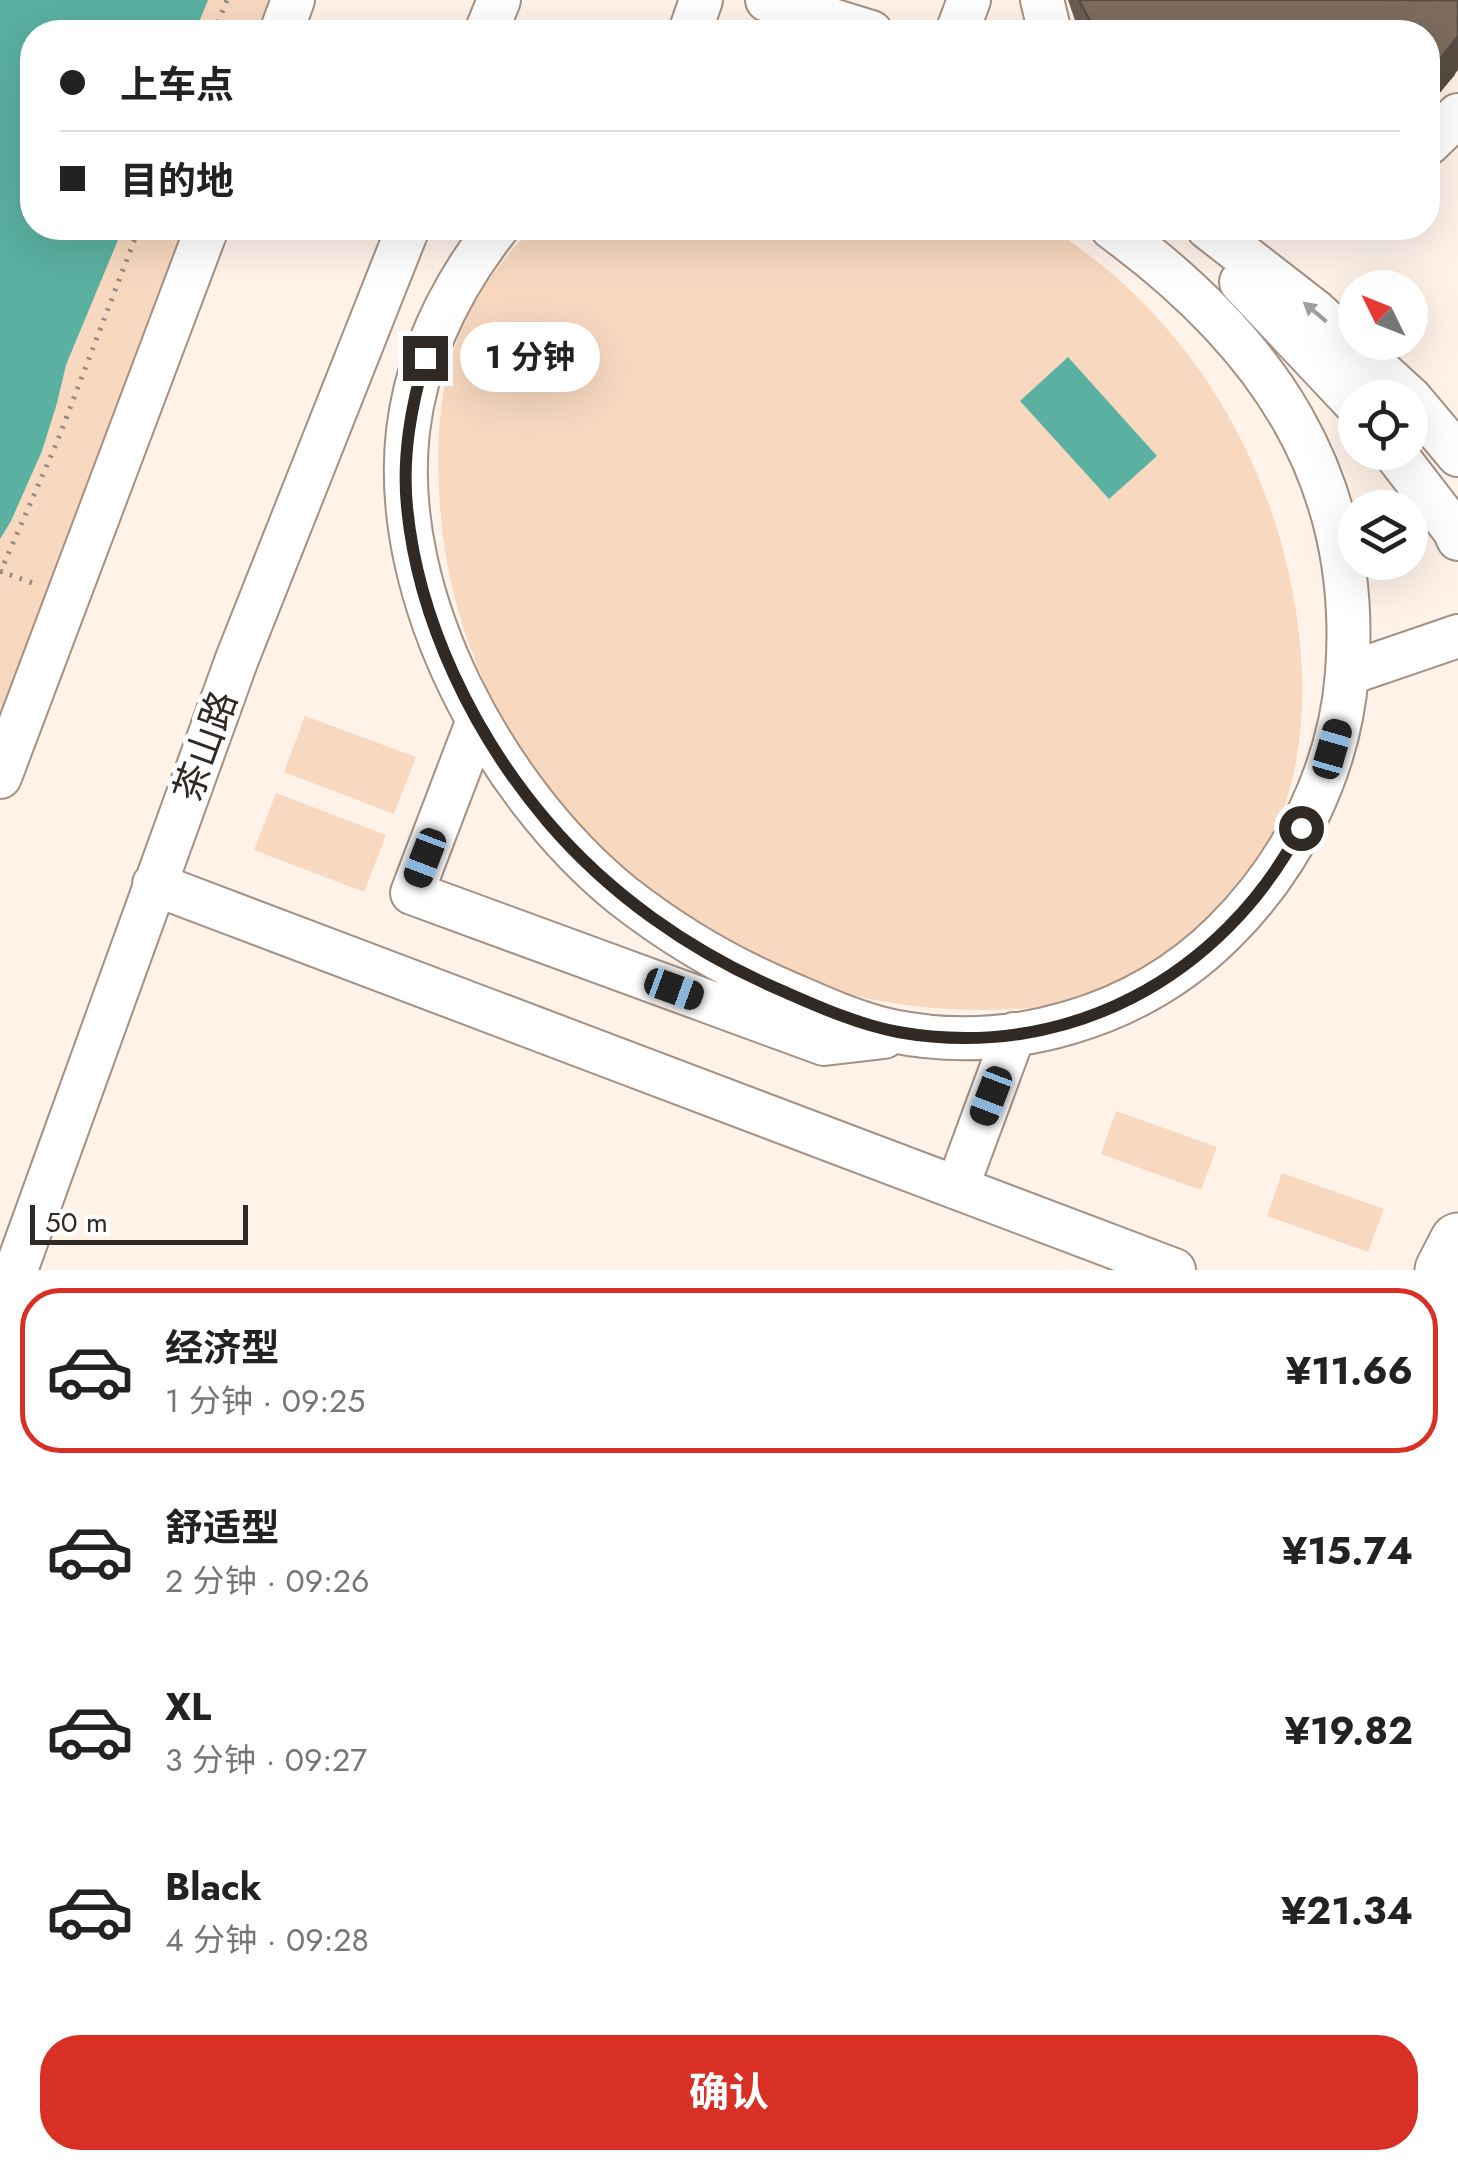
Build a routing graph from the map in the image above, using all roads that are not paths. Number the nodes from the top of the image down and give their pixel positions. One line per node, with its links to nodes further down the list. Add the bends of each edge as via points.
1 (767, 0): 2 (street)
2 (832, 20)
3 (202, 240): 16 (street)
4 (403, 240): 17 (street, 茶山路)
5 (488, 240): 15 (street, via 438,322 415,394 406,468 420,578)
6 (1127, 240): 14 (street, via 1218,318 1300,430 1319,470 1343,556)
7 (1200, 240): 9 (street)
8 (1223, 240): 10 (street, one-way to 8, via 1412,399)
9 (1338, 384)
10 (1458, 456)
11 (1408, 470): 12 (street)
12 (1458, 539)
13 (1458, 636): 14 (street)
14 (1347, 674): 19 (street, via 1338,728 1310,809 1241,916 1150,989 1079,1020)
15 (478, 720): 18 (street, via 548,822 659,923 748,976 828,1011); 18 (street, via 412,893 824,1044)
16 (0, 776)
17 (154, 884): 20 (street); 22 (street, 茶山路)
18 (916, 1034): 19 (street)
19 (1014, 1034): 20 (street)
20 (957, 1188): 23 (street)
21 (1458, 1241): 24 (main road)
22 (16, 1270)
23 (1174, 1270)
24 (1443, 1270)

